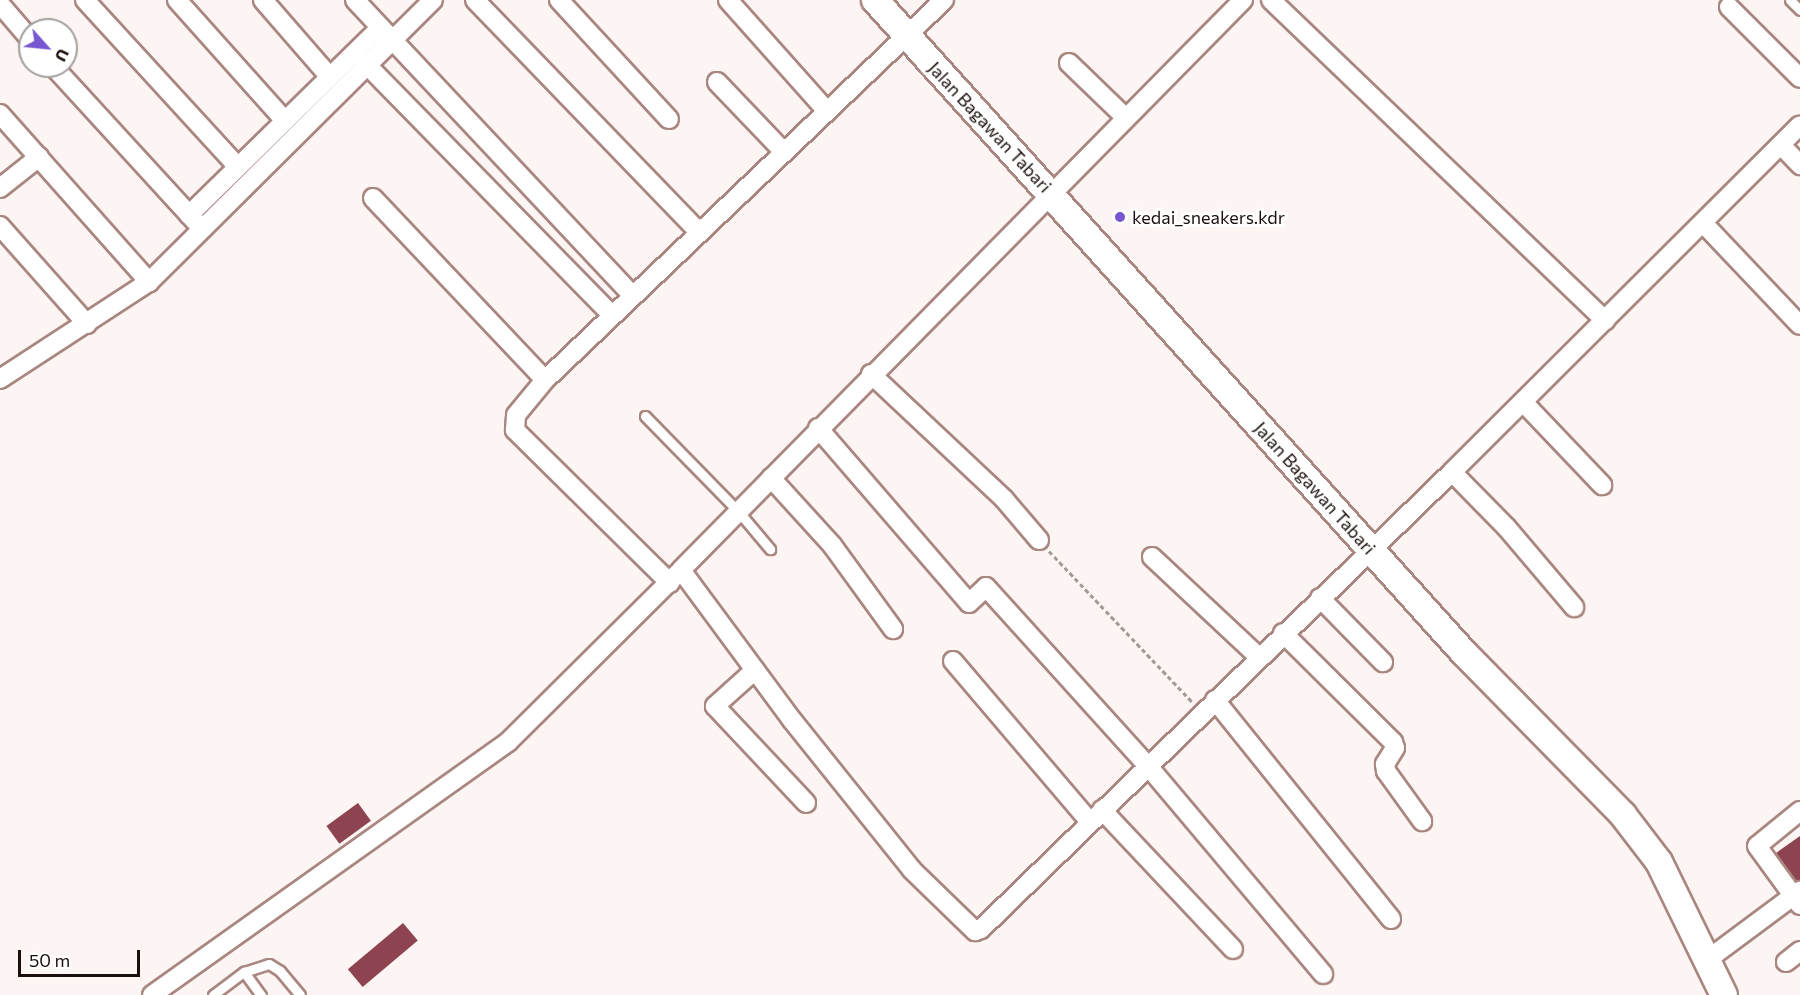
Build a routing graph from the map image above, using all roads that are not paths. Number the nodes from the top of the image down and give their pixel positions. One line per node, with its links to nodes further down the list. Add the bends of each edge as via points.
1 (85, 0): 36 (street)
2 (177, 0): 30 (street)
3 (263, 0): 22 (street)
4 (355, 0): 18 (street)
5 (433, 0): 18 (street)
6 (475, 0): 44 (street)
7 (559, 0): 28 (street)
8 (728, 0): 26 (street)
9 (875, 0): 19 (street, Jalan Bagawan Tabari)
10 (944, 0): 19 (street)
11 (1243, 0): 29 (street)
12 (1271, 0): 48 (street)
13 (1790, 0): 16 (lane)
14 (0, 4): 17 (street)
15 (1729, 7): 24 (street)
16 (1800, 10)
17 (18, 25)
18 (385, 34): 21 (street); 22 (street); 46 (street)
19 (906, 36): 26 (street); 38 (street, Jalan Bagawan Tabari)
20 (1069, 63): 29 (street)
21 (366, 64): 43 (street); 47 (street)
22 (329, 76): 30 (street)
23 (64, 78): 40 (street)
24 (1800, 78)
25 (717, 82): 33 (street)
26 (827, 111): 33 (street)
27 (0, 114): 34 (street)
28 (669, 118)
29 (1126, 118): 38 (street)
30 (285, 121): 36 (street)
31 (1800, 125): 32 (street)
32 (1781, 145): 35 (street); 41 (street)
33 (784, 152): 44 (street)
34 (39, 157): 37 (street); 45 (street)
35 (1800, 165)
36 (237, 166): 40 (street)
37 (0, 188)
38 (1051, 193): 51 (street); 63 (street, Jalan Bagawan Tabari)
39 (373, 198): 53 (street)
40 (189, 215): 43 (street)
41 (1704, 224): 48 (street); 50 (street)
42 (0, 226): 49 (street)
43 (203, 230): 45 (street)
44 (699, 232): 46 (street)
45 (150, 282): 49 (street)
46 (633, 296): 47 (street)
47 (612, 315): 53 (street)
48 (1605, 320): 54 (street)
49 (87, 324): 52 (street)
50 (1800, 325)
51 (871, 374): 56 (street); 61 (street, via 1004,499)
52 (0, 379)
53 (545, 380): 65 (street, via 516,415 515,430)
54 (1522, 402): 57 (street); 59 (street)
55 (645, 416): 60 (lane)
56 (818, 428): 58 (street); 75 (street, via 969,603 986,587)
57 (1452, 472): 63 (street); 67 (street, via 1507,528)
58 (771, 478): 60 (street); 68 (street, via 832,545)
59 (1602, 484)
60 (738, 511): 62 (lane); 65 (street)
61 (1039, 540)
62 (770, 549)
63 (1371, 550): 66 (street); 83 (street, Jalan Bagawan Tabari, via 1639,836 1659,862)
64 (1152, 557): 70 (street)
65 (675, 576): 73 (street); 86 (street, via 508,742)
66 (1320, 598): 69 (street); 72 (street)
67 (1574, 607)
68 (893, 629)
69 (1283, 633): 70 (street); 79 (street, via 1393,742 1395,748 1385,764 1386,771)
70 (1259, 657): 74 (street)
71 (953, 661): 78 (street)
72 (1383, 662)
73 (755, 670): 76 (street, via 716,706); 78 (street, via 912,870 975,931)
74 (1215, 700): 75 (street); 81 (street)
75 (1148, 766): 78 (street); 85 (street)
76 (806, 803)
77 (1800, 811): 80 (street, via 1757,846)
78 (1096, 816): 82 (street)
79 (1422, 821)
80 (1798, 897): 83 (street)
81 (1391, 920)
82 (1233, 949)
83 (1707, 960): 90 (street, Jalan Bagawan Tabari)
84 (244, 972): 87 (lane); 88 (lane); 89 (lane, via 269,964)
85 (1323, 974)
86 (152, 995)
87 (213, 995)
88 (261, 995)
89 (300, 995)
90 (1724, 995)

